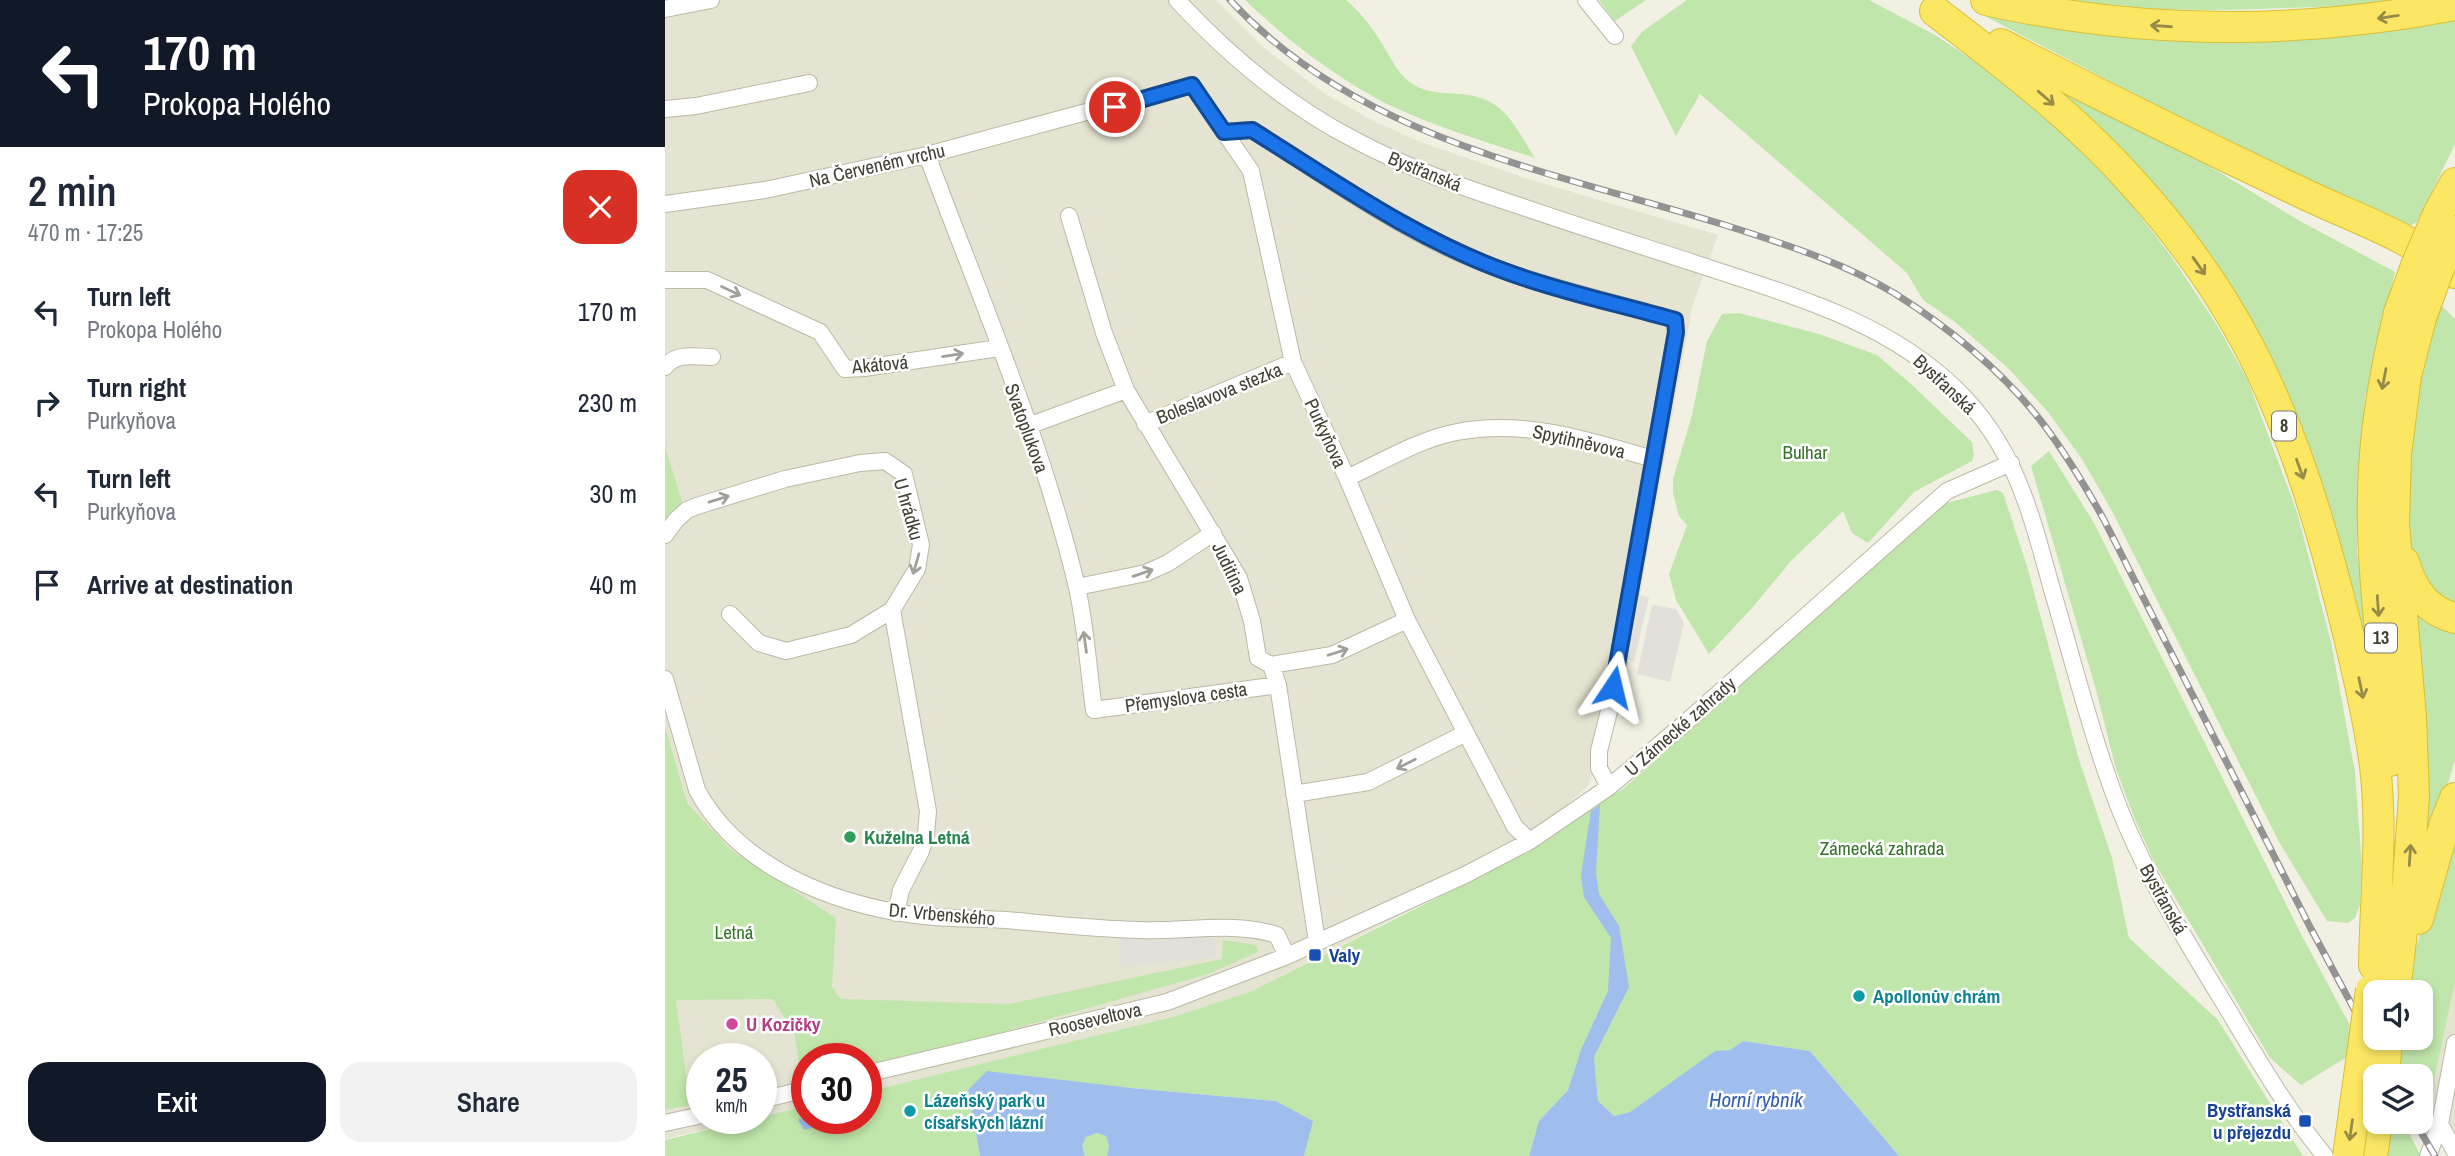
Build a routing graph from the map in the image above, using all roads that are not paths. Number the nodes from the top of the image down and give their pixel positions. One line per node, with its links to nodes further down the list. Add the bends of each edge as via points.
1 (711, 0): 7 (street)
2 (1177, 0): 32 (street, Bystřanská, via 1234,57 1310,114 1391,158 1847,317 1898,343 1973,406)
3 (1585, 0): 8 (street)
4 (1986, 0): 6 (highway, one-way to 4, via 2333,23 2211,28 2071,16)
5 (1924, 5): 16 (highway, 8); 54 (highway, 8, one-way to 54, via 2026,81 2082,129 2132,181 2205,274 2248,344 2322,533 2355,660 2375,767)
6 (2455, 5)
7 (665, 9)
8 (1615, 36)
9 (809, 83): 11 (street)
10 (1115, 107): 13 (street, Purkyňova, via 1192,85)
11 (665, 108)
12 (1086, 112): 14 (street, Na Červeném vrchu)
13 (1224, 132): 26 (street, Purkyňova, via 1251,171); 31 (street, via 1252,130 1448,248 1507,272 1675,320)
14 (927, 155): 17 (street, Na Červeném vrchu, via 765,190); 24 (street, Svatoplukova)
15 (2455, 183): 19 (highway, 13)
16 (2317, 200): 20 (highway, 8, via 2402,238); 22 (highway, via 2426,265)
17 (665, 204)
18 (1069, 216): 28 (street, Juditina)
19 (2447, 223): 23 (highway, 13, bridge, via 2439,268)
20 (2455, 273)
21 (665, 280): 24 (street, Akátová, one-way to 24, via 707,280 820,332 845,369)
22 (2455, 293)
23 (2410, 315): 34 (highway, 13); 54 (highway, 13, one-way to 54, via 2377,414 2374,459 2373,526 2391,796)
24 (999, 348): 30 (street, Svatoplukova)
25 (712, 357): 27 (street, via 682,357)
26 (1293, 362): 29 (street, Boleslavova stezka); 33 (street, Purkyňova)
27 (665, 367)
28 (1126, 390): 29 (street, Juditina); 30 (street)
29 (1145, 424): 35 (street, Juditina)
30 (1028, 426): 37 (street, Svatoplukova)
31 (1653, 459): 33 (street, Spytihněvova, via 1551,431 1506,427 1455,432); 47 (street, via 1599,751 1599,768)
32 (2011, 463): 47 (street, U Zámecké zahrady, via 1947,491); 63 (street, Bystřanská, via 2122,817 2201,967)
33 (1347, 478): 41 (street, Purkyňova)
34 (2394, 524): 40 (highway, via 2410,582 2432,609); 54 (highway, 13, one-way to 34, via 2409,880 2414,796)
35 (1213, 533): 37 (street, one-way to 35, via 1146,573); 42 (street, Juditina, via 1239,578 1258,658)
36 (665, 536): 38 (street, U hrádku, one-way to 38, via 681,515 697,506 785,479 885,461 904,474 921,545 917,569)
37 (1077, 587): 45 (street, Svatoplukova, one-way to 37)
38 (892, 610): 39 (street, via 851,635 786,651 759,643); 51 (street, via 928,811 921,851 901,890)
39 (730, 614)
40 (2455, 618)
41 (1407, 620): 42 (street, one-way to 41, via 1332,654); 46 (street, Purkyňova)
42 (1271, 665): 44 (street, Juditina)
43 (665, 678): 51 (street, Dr. Vrbenského, via 697,790 732,836 768,866 841,899)
44 (1278, 685): 45 (street, Přemyslova cesta); 48 (street, Juditina)
45 (1094, 710)
46 (1466, 733): 48 (street, one-way to 48, via 1368,782); 50 (street, Purkyňova, via 1515,827)
47 (1609, 787): 50 (street, U Zámecké zahrady)
48 (1294, 794): 52 (street, Juditina)
49 (2455, 798): 54 (highway, 8, via 2420,914)
50 (1530, 841): 52 (street, U Zámecké zahrady)
51 (896, 913): 53 (street, Dr. Vrbenského, via 1140,930 1258,929 1277,935)
52 (1317, 942): 53 (street, Rooseveltova)
53 (1287, 956): 57 (street, Rooseveltova, via 1167,1002)
54 (2384, 980)
55 (2455, 1043): 60 (street)
56 (2370, 1050): 64 (highway, 8, one-way to 64, bridge)
57 (882, 1070)
58 (686, 1118): 59 (street)
59 (665, 1123)
60 (2440, 1124): 62 (street); 66 (street)
61 (2375, 1134): 65 (highway)
62 (2455, 1152)
63 (2325, 1156)
64 (2348, 1156)
65 (2372, 1156)
66 (2428, 1156)

